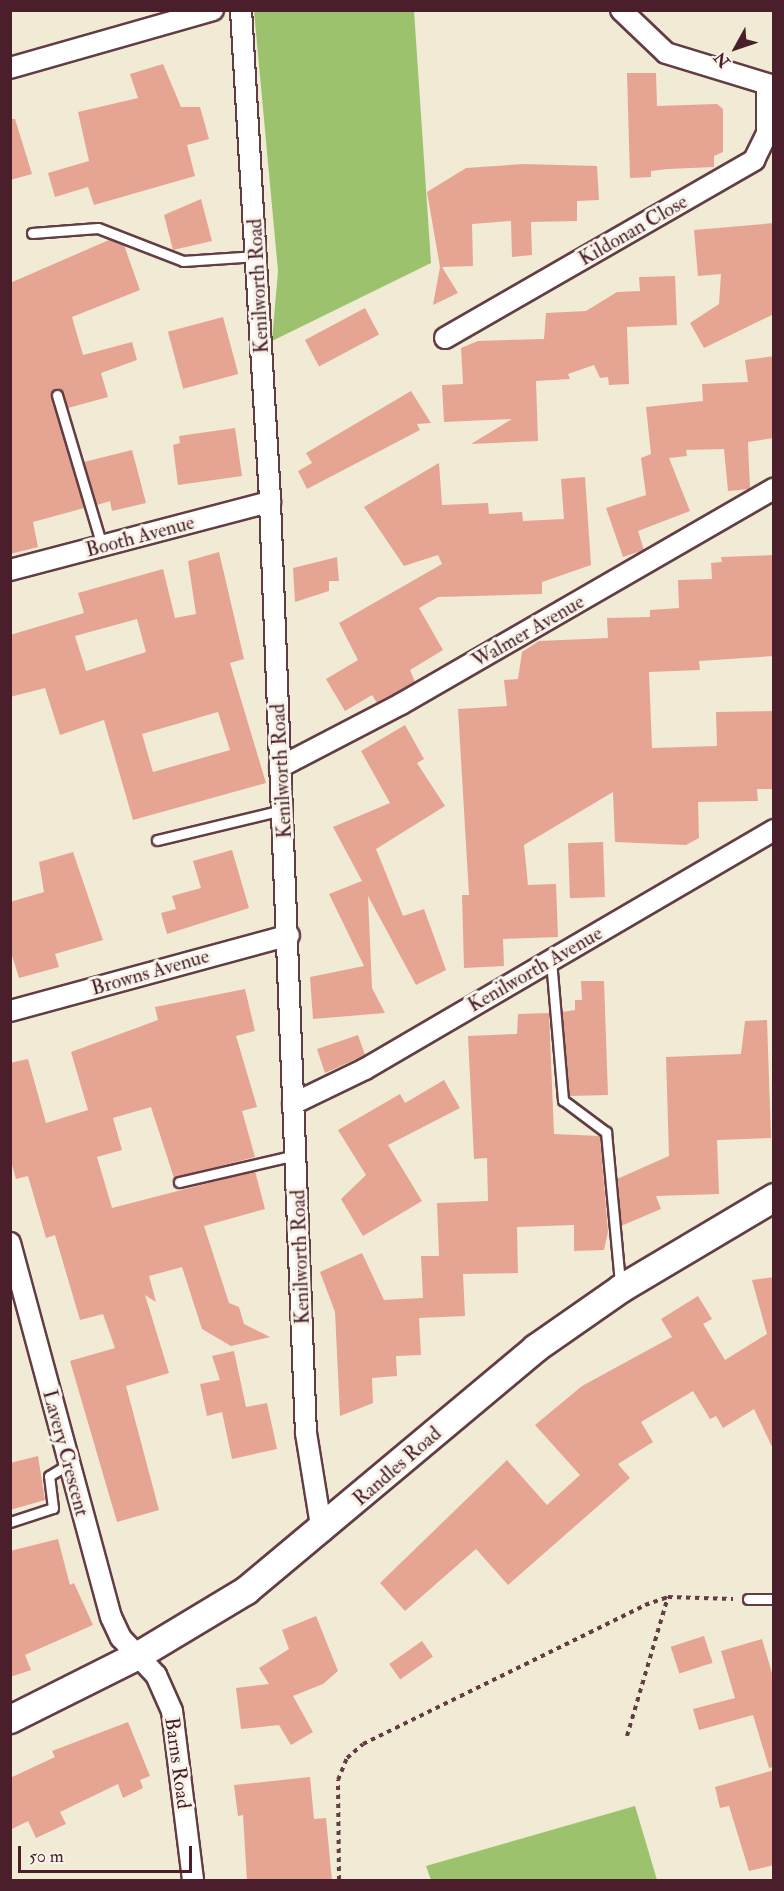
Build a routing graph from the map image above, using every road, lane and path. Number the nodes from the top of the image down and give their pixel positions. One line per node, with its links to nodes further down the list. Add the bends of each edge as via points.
1 (213, 10): 4 (street)
2 (241, 10): 7 (street, Kenilworth Road)
3 (621, 10): 5 (street, via 666,53)
4 (10, 68)
5 (770, 86): 8 (street, Kildonan Close, via 767,133 754,160)
6 (32, 234): 7 (lane, via 98,228 183,261)
7 (257, 256): 11 (street, Kenilworth Road)
8 (445, 338)
9 (57, 395): 12 (lane)
10 (774, 489): 14 (street, Walmer Avenue, via 402,704)
11 (270, 502): 12 (street, Booth Avenue); 14 (street, Kenilworth Road)
12 (102, 546): 13 (street, Booth Avenue)
13 (10, 570)
14 (280, 767): 15 (street, Kenilworth Road)
15 (282, 810): 17 (lane); 18 (street, Kenilworth Road)
16 (774, 830): 19 (street, Kenilworth Avenue)
17 (157, 840)
18 (289, 935): 20 (street, Browns Avenue); 21 (street, Kenilworth Road)
19 (551, 960): 21 (street, Kenilworth Avenue, via 365,1069); 26 (lane, via 563,1100 606,1132)
20 (10, 1011)
21 (293, 1104): 22 (street, Kenilworth Road)
22 (296, 1155): 23 (lane); 29 (street, Kenilworth Road, via 306,1433)
23 (179, 1182)
24 (774, 1197): 26 (street, Randles Road)
25 (10, 1243): 27 (street, Lavery Crescent)
26 (621, 1288): 29 (street, Randles Road, via 535,1348)
27 (69, 1464): 28 (lane, via 49,1476 53,1508); 33 (street, Lavery Crescent, via 111,1617)
28 (10, 1522)
29 (322, 1532): 33 (street, Randles Road, via 246,1590)
30 (668, 1597): 31 (path); 35 (path); 37 (path, via 506,1670 352,1753 338,1780)
31 (748, 1599): 32 (lane)
32 (774, 1599)
33 (138, 1655): 34 (street, Randles Road); 36 (street, Barns Road, via 156,1675 172,1711)
34 (10, 1719)
35 (627, 1736)
36 (194, 1881)
37 (339, 1881)

